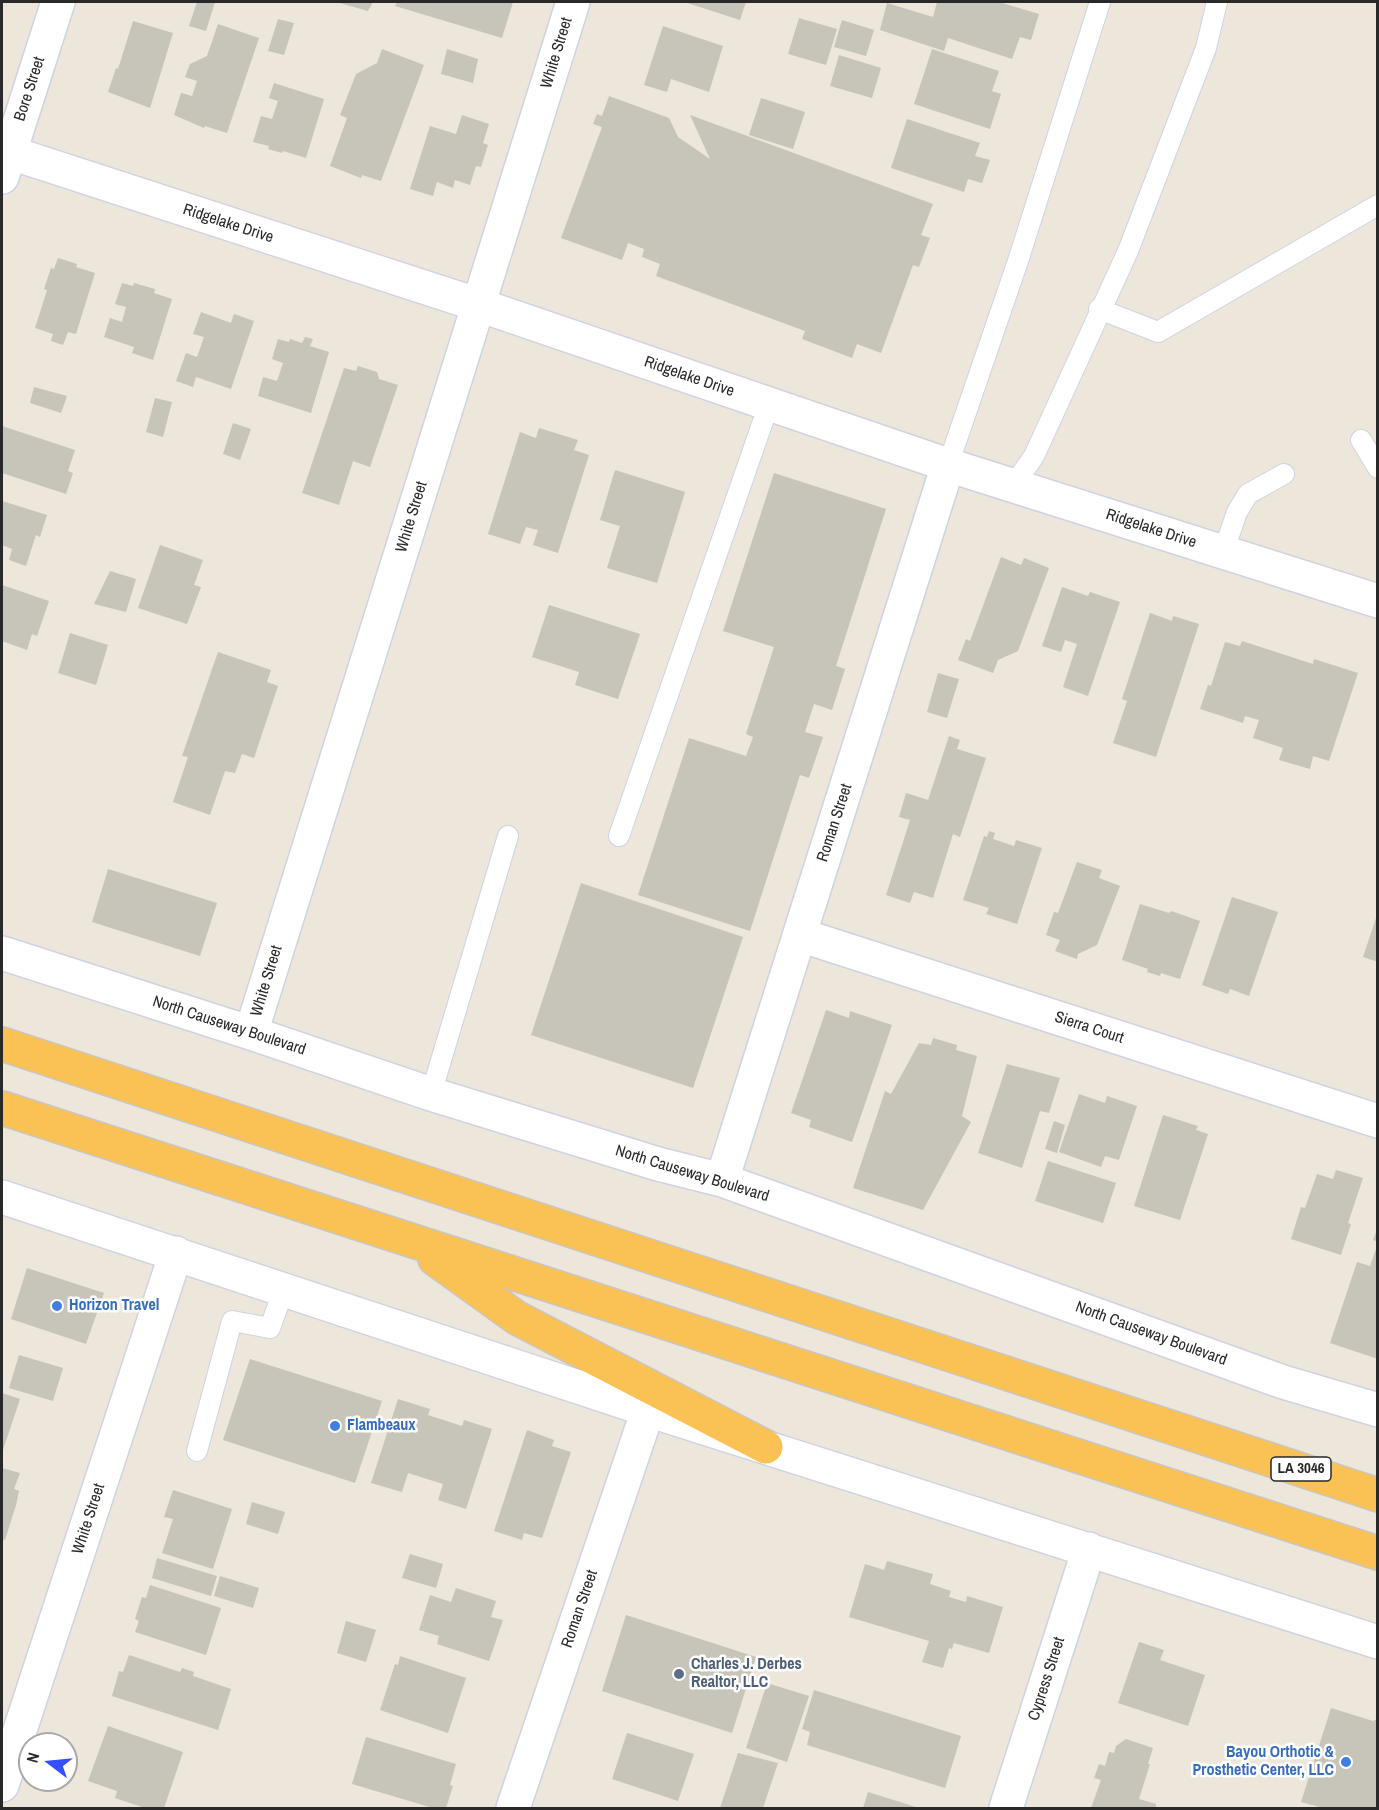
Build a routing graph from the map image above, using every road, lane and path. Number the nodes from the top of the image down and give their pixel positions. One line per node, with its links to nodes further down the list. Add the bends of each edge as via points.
1 (58, 2): 5 (street, Bore Street)
2 (573, 2): 7 (street, White Street)
3 (1100, 2): 11 (lane)
4 (1217, 2): 8 (lane, via 1202,59 1128,251)
5 (4, 160): 7 (street, Ridgelake Drive)
6 (1377, 205): 8 (lane, via 1158,332)
7 (479, 305): 9 (street, Ridgelake Drive); 21 (street, White Street)
8 (1100, 309): 14 (lane, via 1034,456)
9 (769, 404): 11 (street, Ridgelake Drive); 18 (lane)
10 (1361, 440): 12 (lane)
11 (948, 465): 14 (street, Ridgelake Drive); 19 (street, Roman Street)
12 (1377, 468)
13 (1284, 474): 15 (lane, via 1248,494 1237,512)
14 (1013, 486): 15 (street, Ridgelake Drive)
15 (1223, 553): 16 (street, Ridgelake Drive)
16 (1377, 601)
17 (508, 836): 23 (lane)
18 (619, 836)
19 (800, 935): 25 (street, Sierra Court); 26 (street, Roman Street)
20 (2, 953): 21 (street, North Causeway Boulevard)
21 (251, 1033): 23 (street, North Causeway Boulevard)
22 (2, 1044): 35 (highway, LA 3046)
23 (431, 1094): 26 (street, North Causeway Boulevard)
24 (2, 1108): 28 (highway)
25 (1377, 1121)
26 (722, 1180): 32 (street, North Causeway Boulevard, via 1262,1374)
27 (2, 1197): 29 (street)
28 (409, 1240): 33 (highway, via 517,1318); 38 (highway)
29 (176, 1253): 30 (street); 43 (street, White Street)
30 (284, 1289): 31 (street); 34 (lane, via 270,1328 232,1321)
31 (648, 1410): 33 (street); 44 (street, Roman Street)
32 (1377, 1410)
33 (766, 1447): 39 (street)
34 (197, 1451)
35 (1300, 1469): 36 (highway); 37 (highway, LA 3046)
36 (1377, 1485)
37 (1377, 1495)
38 (1286, 1523): 40 (highway); 41 (highway)
39 (1089, 1549): 42 (street); 45 (street, Cypress Street)
40 (1377, 1553)
41 (1377, 1561)
42 (1377, 1642)
43 (2, 1785)
44 (513, 1809)
45 (1006, 1809)

